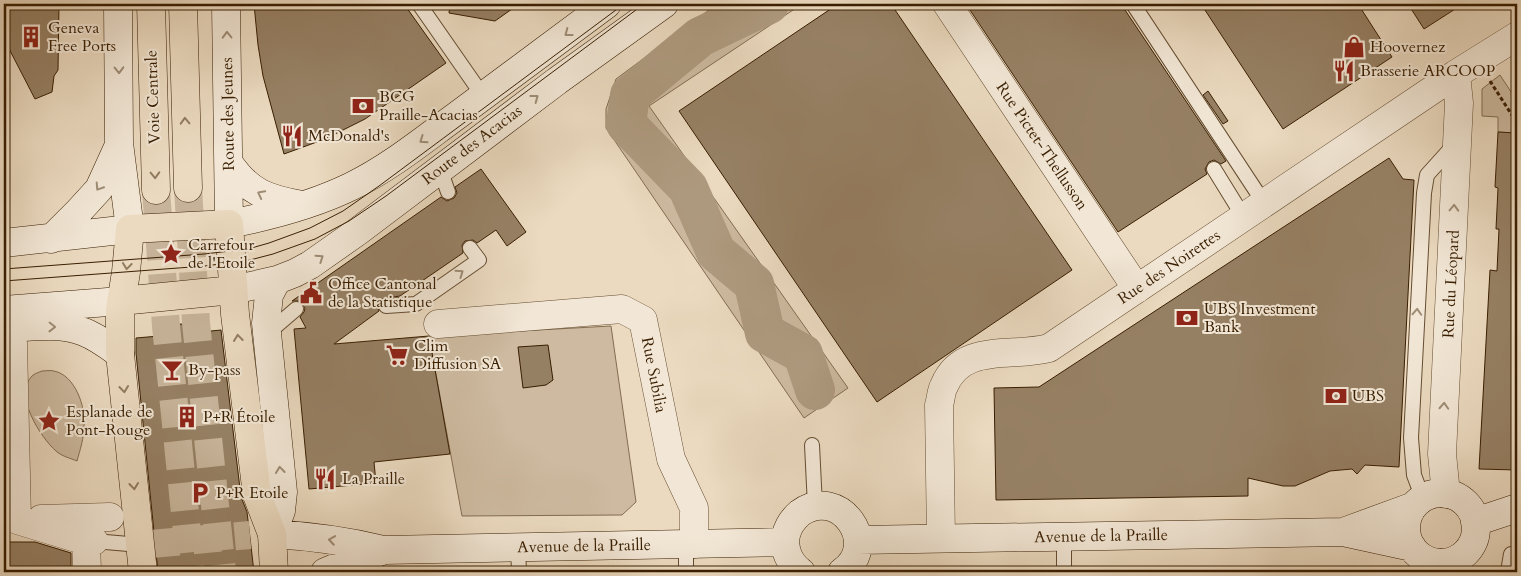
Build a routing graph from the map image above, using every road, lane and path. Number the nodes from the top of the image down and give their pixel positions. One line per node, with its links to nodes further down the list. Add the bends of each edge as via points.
1 (118, 4): 16 (street, one-way to 16)
2 (151, 4): 20 (main road, Voie Centrale, one-way to 20)
3 (183, 4): 19 (main road, Voie Centrale, one-way to 3)
4 (226, 4): 17 (street, Route des Jeunes, one-way to 4)
5 (419, 4): 13 (lane)
6 (607, 4): 13 (street, Route des Acacias, one-way to 13)
7 (664, 4): 30 (street, Route des Acacias, one-way to 7, via 295,273 444,181)
8 (947, 4): 31 (street, Rue Pictet-Thellusson)
9 (1133, 4): 22 (lane)
10 (1517, 36): 11 (street, Rue des Noirettes)
11 (1456, 74): 15 (street, Rue du Léopard, via 1459,103); 22 (street, Rue des Noirettes)
12 (1487, 78): 14 (path)
13 (483, 96): 21 (street, Route des Acacias, one-way to 21, via 368,177)
14 (1517, 122)
15 (1457, 142): 28 (lane, via 1427,175); 42 (street, Rue du Léopard, one-way to 15, via 1442,454)
16 (120, 143): 24 (street); 25 (street, one-way to 25, via 99,189)
17 (229, 163): 21 (street, one-way to 17, via 263,196 245,183); 23 (street, Route des Jeunes)
18 (1214, 169): 22 (lane)
19 (188, 188)
20 (156, 190)
21 (304, 206): 23 (street, Route des Acacias)
22 (1254, 210): 31 (street, Rue des Noirettes)
23 (229, 224): 24 (main road); 32 (main road)
24 (130, 229): 25 (street); 33 (main road, one-way to 33)
25 (51, 239): 26 (street)
26 (4, 243)
27 (470, 248): 34 (lane, one-way to 27, via 416,304 478,260)
28 (1420, 256): 29 (lane); 42 (lane, one-way to 28, via 1414,475 1411,438 1410,342)
29 (1409, 269)
30 (277, 280): 32 (street); 38 (street, via 269,295)
31 (1137, 289): 51 (street, Rue des Noirettes, via 1049,348 1035,352 978,355 962,362 951,373 943,386 940,404)
32 (233, 290): 33 (main road); 49 (main road, one-way to 32)
33 (121, 301): 36 (street); 40 (main road)
34 (386, 306)
35 (296, 309): 38 (lane)
36 (4, 310)
37 (438, 324): 55 (street, Rue Subilia, via 622,309 643,320 671,459 694,508)
38 (267, 333): 49 (street, one-way to 38, via 281,511 283,492)
39 (8, 336): 40 (street, one-way to 40, via 52,327 74,328); 46 (street)
40 (120, 354): 56 (main road, one-way to 56)
41 (812, 446): 43 (lane)
42 (1428, 499): 47 (street, via 1456,496 1472,512); 48 (street, Avenue de la Praille); 57 (street, via 1408,517 1406,528)
43 (815, 506): 52 (street, via 837,510 846,516 853,524); 54 (street, via 792,522)
44 (1517, 508): 47 (street)
45 (110, 517): 46 (street)
46 (10, 520): 53 (street)
47 (1476, 522): 61 (street, via 1475,537 1468,550)
48 (1343, 532): 50 (street, Avenue de la Praille); 57 (street, Avenue de la Praille)
49 (260, 534): 58 (street, Avenue de la Praille, one-way to 49, via 302,536); 64 (main road)
50 (1064, 537): 51 (street, Avenue de la Praille); 69 (lane)
51 (941, 538): 52 (street, Avenue de la Praille)
52 (858, 540): 68 (street, via 853,561)
53 (90, 541): 56 (lane); 62 (street)
54 (785, 542): 55 (street, Avenue de la Praille); 67 (street, via 790,559)
55 (690, 544): 60 (street, Avenue de la Praille); 66 (lane)
56 (146, 545): 63 (main road)
57 (1412, 548): 61 (street)
58 (384, 550): 60 (street, Avenue de la Praille); 65 (street, Avenue de la Praille)
59 (1517, 554): 70 (lane, via 1511,554)
60 (519, 560)
61 (1440, 568)
62 (87, 572)
63 (143, 572)
64 (274, 572)
65 (325, 572)
66 (686, 572)
67 (801, 572)
68 (842, 572)
69 (1064, 572)
70 (1508, 572)

